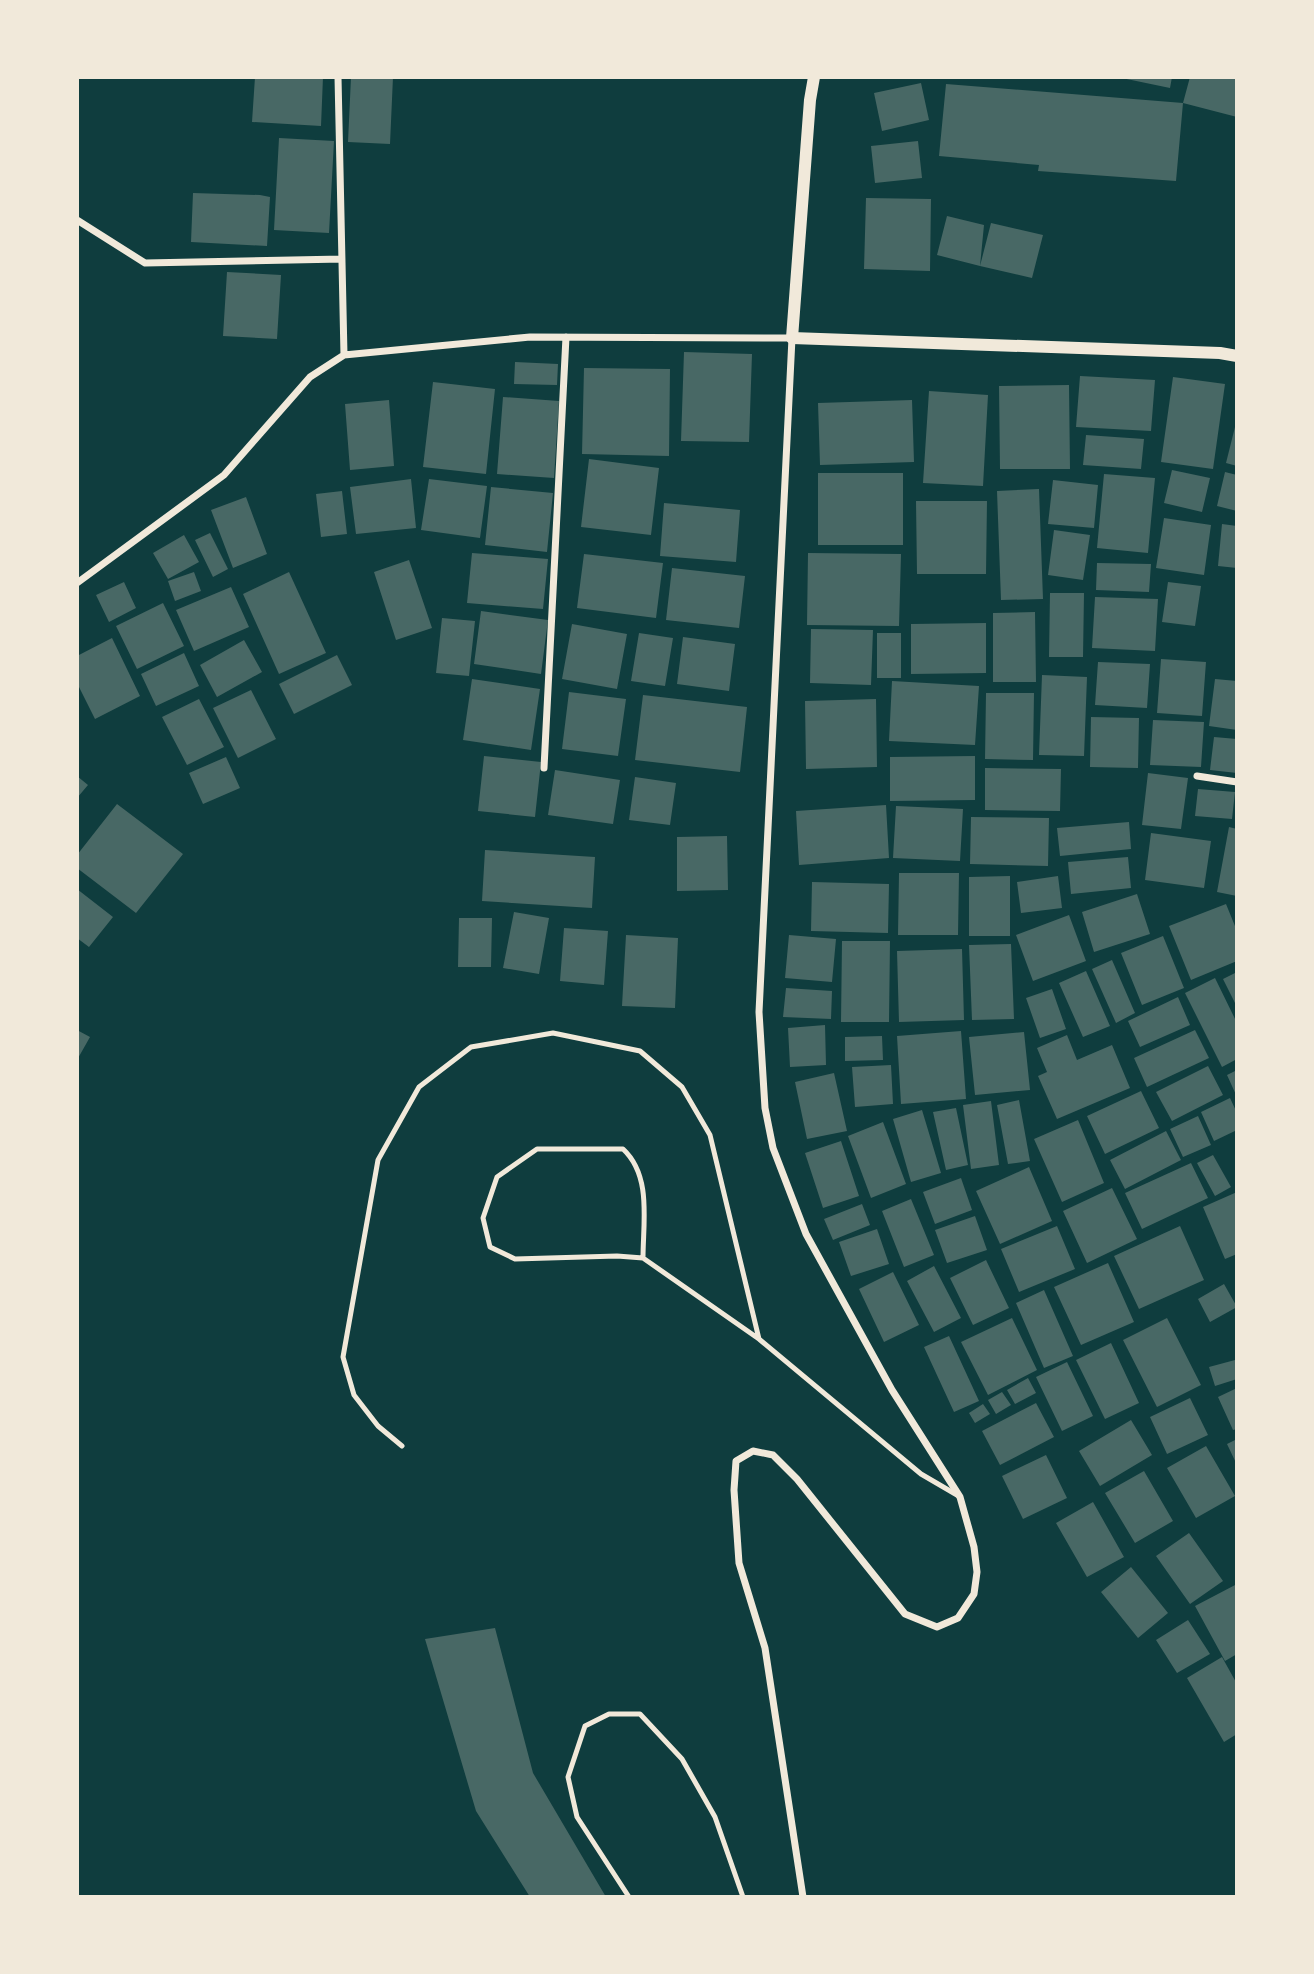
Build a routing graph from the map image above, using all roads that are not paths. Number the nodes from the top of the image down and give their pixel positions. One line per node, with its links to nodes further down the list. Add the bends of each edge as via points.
1 (338, 77): 4 (street)
2 (814, 77): 6 (street)
3 (77, 220): 4 (street, via 145,263)
4 (342, 259): 7 (street)
5 (566, 337): 6 (street); 7 (street); 10 (street)
6 (792, 338): 8 (street); 16 (street, via 759,1012 765,1108 772,1148 806,1234 892,1390)
7 (344, 355): 9 (street, via 310,377 224,475)
8 (1237, 356)
9 (77, 583)
10 (544, 768)
11 (1197, 776): 12 (street)
12 (1237, 782)
13 (643, 1258): 13 (lane, via 643,1188 638,1167 623,1149 537,1149 497,1177 483,1218 490,1247 515,1259); 14 (lane)
14 (759, 1339): 15 (lane, via 710,1135 682,1087 639,1051 553,1034 471,1047 419,1087 378,1160 343,1357 354,1395 378,1426); 16 (lane, via 921,1474)
15 (402, 1446)
16 (960, 1497): 19 (street, via 974,1547 974,1594 958,1618 937,1627 905,1614 823,1509 773,1455 753,1451 736,1461 739,1563 765,1648)
17 (629, 1897): 18 (lane, via 577,1817 568,1777 585,1726 610,1714 639,1714 682,1759 715,1817)
18 (743, 1897)
19 (803, 1897)

